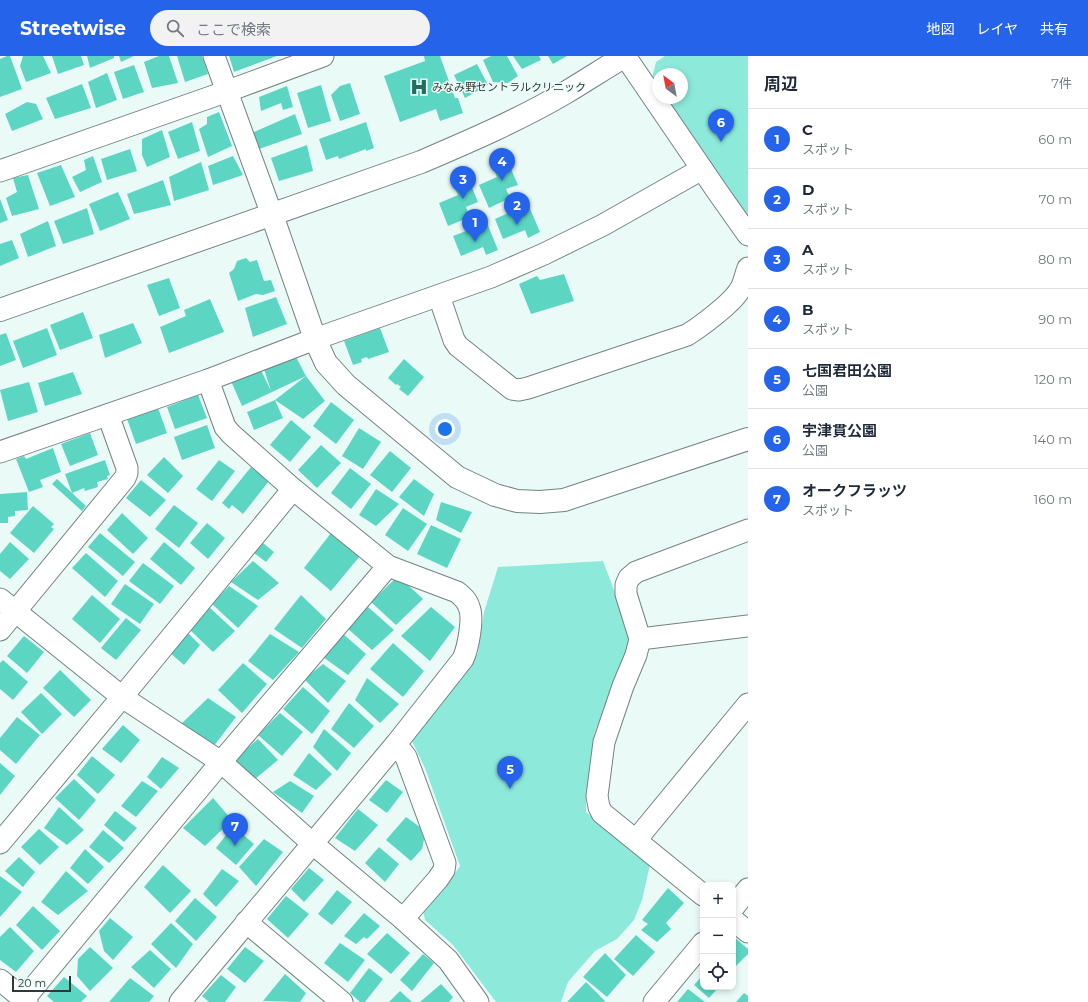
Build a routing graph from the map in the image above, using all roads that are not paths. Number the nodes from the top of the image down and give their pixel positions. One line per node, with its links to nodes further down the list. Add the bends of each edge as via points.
1 (214, 56): 4 (street)
2 (323, 56): 4 (street)
3 (625, 56): 5 (street); 7 (street, via 564,94 473,140 422,162)
4 (228, 92): 6 (street); 7 (street)
5 (702, 169): 8 (street); 10 (street, via 603,225 544,254)
6 (0, 171)
7 (272, 215): 11 (street); 12 (street)
8 (748, 236)
9 (748, 268): 10 (street, via 740,290 734,298 687,335 519,390 512,389 458,346)
10 (438, 296): 12 (street)
11 (0, 310)
12 (315, 339): 13 (street); 15 (street, via 326,363 346,385 457,477 495,495 517,501 564,500)
13 (208, 380): 14 (street); 17 (street, via 225,427)
14 (108, 415): 16 (street); 20 (street, via 127,468 125,478)
15 (748, 439)
16 (0, 452)
17 (293, 489): 19 (street); 24 (street)
18 (748, 530): 23 (street, via 636,572 629,578 626,594)
19 (388, 566): 26 (street, via 458,592 469,606 471,615 467,651 463,659); 27 (street)
20 (7, 606): 22 (street); 24 (street)
21 (748, 626): 23 (street)
22 (0, 630)
23 (640, 639): 28 (street, via 604,742 597,796 598,807 602,813)
24 (122, 697): 27 (street); 29 (street)
25 (748, 704): 28 (street)
26 (396, 744): 30 (street); 34 (street, via 406,757 445,863 438,879)
27 (221, 762): 30 (street); 40 (street)
28 (636, 840): 32 (street)
29 (0, 843)
30 (313, 844): 34 (street); 35 (street)
31 (748, 890): 33 (street)
32 (700, 893)
33 (736, 904)
34 (403, 919): 43 (street, via 448,960)
35 (246, 922): 41 (street); 42 (street)
36 (736, 922): 37 (street)
37 (748, 932)
38 (700, 948): 44 (street)
39 (0, 980): 40 (street)
40 (26, 1000)
41 (182, 1001)
42 (342, 1002)
43 (478, 1002)
44 (654, 1002)

